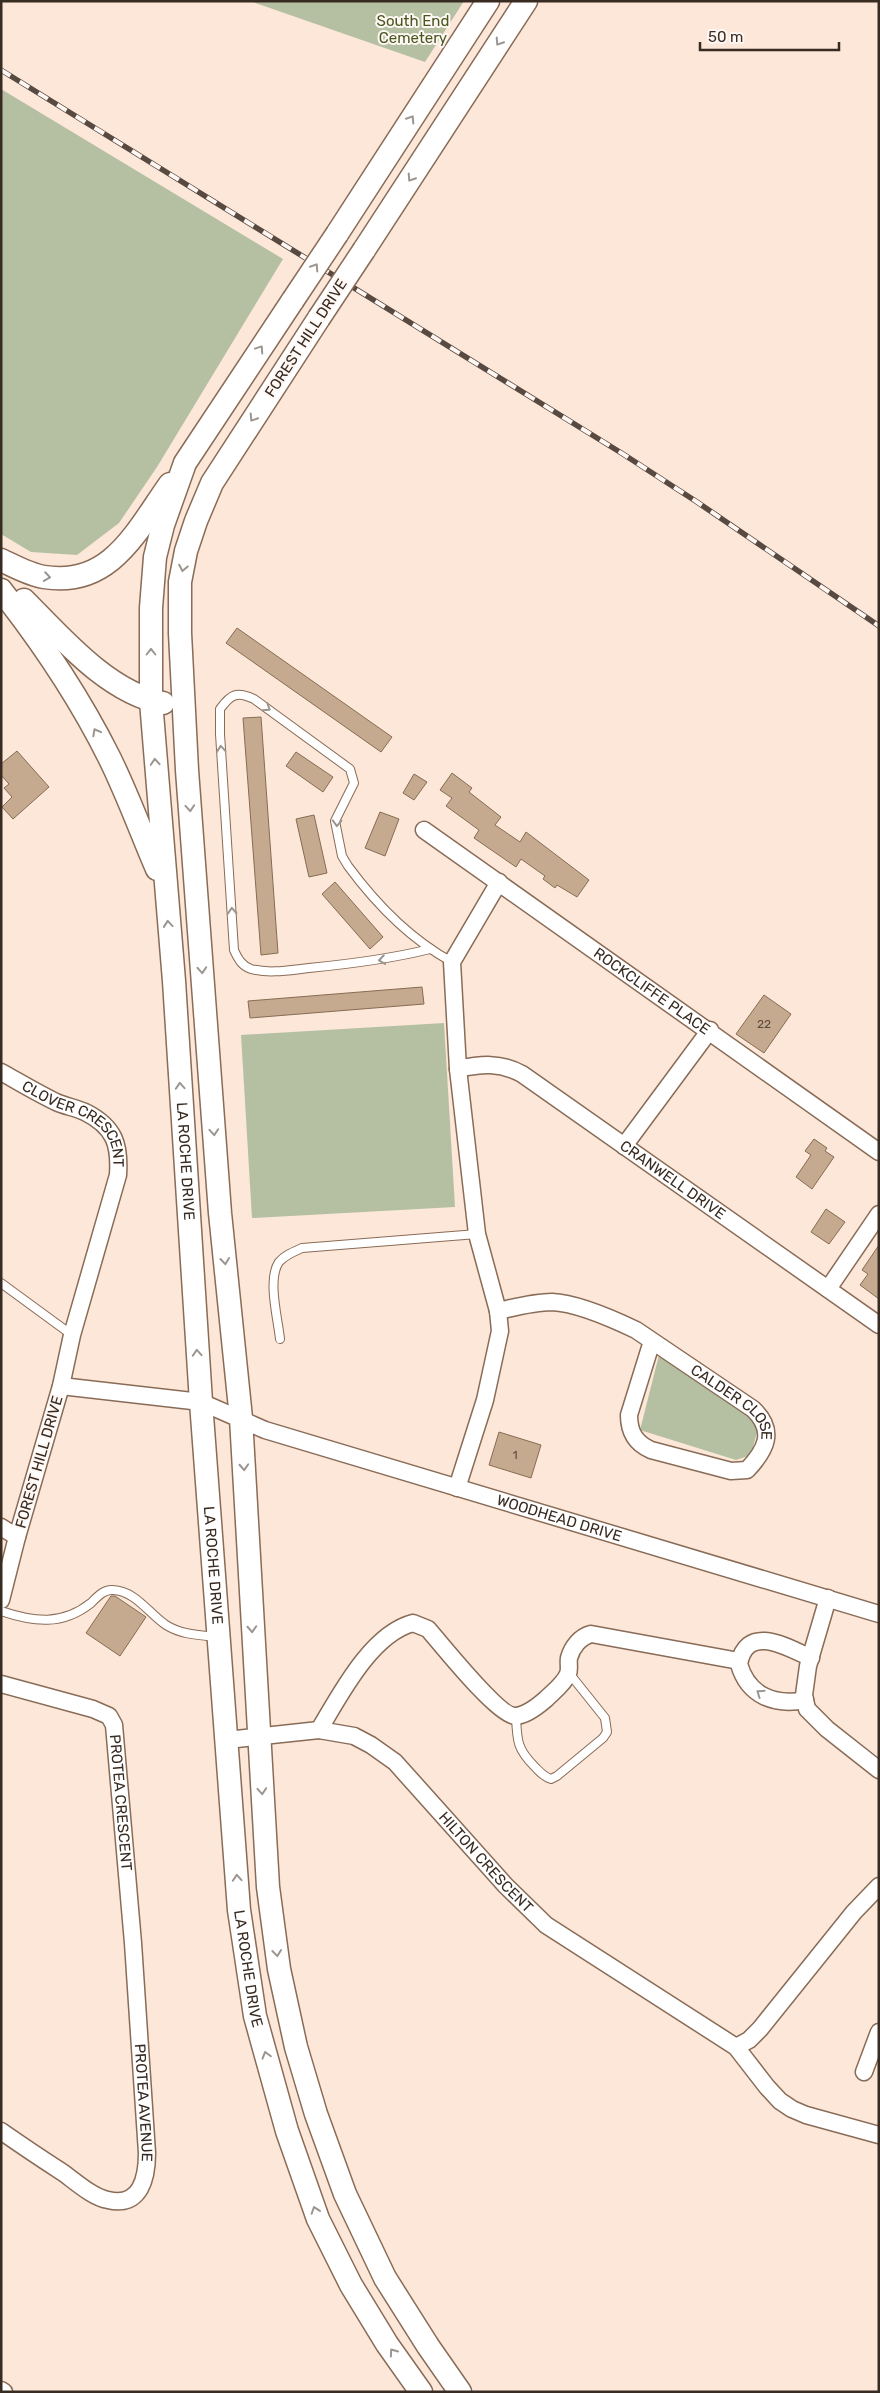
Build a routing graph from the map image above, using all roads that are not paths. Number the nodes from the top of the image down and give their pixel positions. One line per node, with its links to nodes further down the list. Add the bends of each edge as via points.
1 (488, 1): 3 (street, FOREST HILL DRIVE, one-way to 1, bridge)
2 (526, 1): 8 (street, FOREST HILL DRIVE, one-way to 8, bridge, via 212,483 186,551 180,582)
3 (185, 463): 4 (street, one-way to 3, via 42,577 88,575 104,567 126,546); 7 (street, FOREST HILL DRIVE, one-way to 3, via 151,608 155,557)
4 (1, 560)
5 (1, 578): 7 (street, via 93,667)
6 (1, 590): 11 (street, one-way to 6, via 125,792 91,723 52,657)
7 (151, 701): 8 (street); 11 (street, LA ROCHE DRIVE, one-way to 7)
8 (183, 707): 30 (street, LA ROCHE DRIVE, one-way to 30, via 220,1213)
9 (424, 830): 10 (street, ROCKCLIFFE PLACE)
10 (499, 882): 13 (street); 14 (street, ROCKCLIFFE PLACE)
11 (165, 889): 29 (street, LA ROCHE DRIVE, one-way to 11)
12 (430, 950): 12 (lane, one-way to 12, via 352,964 277,971 250,969 238,959 234,950 220,727 220,709 232,697 243,694 254,700 350,769 354,782 335,821 342,856 357,879 390,915); 13 (lane)
13 (452, 962): 15 (street)
14 (710, 1030): 17 (street); 18 (street, ROCKCLIFFE PLACE)
15 (458, 1069): 17 (street, CRANWELL DRIVE, via 480,1064 511,1068); 20 (street)
16 (1, 1072): 25 (street, CLOVER CRESCENT, via 99,1121 118,1145 118,1175)
17 (624, 1146): 22 (street, CRANWELL DRIVE)
18 (879, 1152)
19 (879, 1214): 22 (street)
20 (477, 1234): 23 (street); 26 (lane, via 302,1248 286,1255 278,1263 273,1282)
21 (1, 1283): 25 (lane)
22 (828, 1289): 24 (street, CRANWELL DRIVE)
23 (498, 1311): 27 (street, CALDER CLOSE, via 554,1302 616,1321); 31 (street, via 500,1331 497,1350 485,1400)
24 (879, 1324)
25 (72, 1335): 28 (street, CLOVER CRESCENT)
26 (280, 1339)
27 (652, 1341): 27 (street, CALDER CLOSE, via 628,1415 634,1439 651,1450 731,1471 747,1470 757,1460 766,1442 760,1416)
28 (61, 1386): 29 (street, FOREST HILL DRIVE); 33 (street, FOREST HILL DRIVE)
29 (201, 1402): 30 (street, FOREST HILL DRIVE); 38 (street, LA ROCHE DRIVE)
30 (241, 1418): 31 (street, WOODHEAD DRIVE, via 265,1430); 46 (street, LA ROCHE DRIVE, one-way to 46)
31 (456, 1488): 34 (street, WOODHEAD DRIVE)
32 (1, 1527): 33 (street)
33 (17, 1537): 35 (street, FOREST HILL DRIVE)
34 (828, 1598): 37 (street, WOODHEAD DRIVE); 39 (street)
35 (1, 1600)
36 (1, 1611): 38 (lane, via 24,1619 62,1619 104,1593 117,1590 137,1600 165,1625 183,1634)
37 (879, 1614)
38 (219, 1637): 47 (street, LA ROCHE DRIVE)
39 (810, 1658): 40 (street, via 776,1642 761,1640 746,1649); 43 (street)
40 (739, 1661): 41 (street, via 591,1634 573,1648); 43 (street, one-way to 40, via 776,1702 763,1696 741,1674)
41 (569, 1673): 44 (street, via 543,1702); 44 (lane, via 605,1718 607,1732 557,1776 545,1777 523,1754 517,1738)
42 (1, 1684): 50 (street, PROTEA CRESCENT, via 93,1709 112,1720)
43 (805, 1700): 48 (street, via 815,1719)
44 (516, 1716): 45 (street, via 494,1704 428,1629 414,1623 395,1630 370,1654 345,1686)
45 (319, 1730): 46 (street, HILTON CRESCENT); 52 (street, HILTON CRESCENT, via 354,1736 395,1762 505,1885 546,1925)
46 (258, 1738): 47 (street, HILTON CRESCENT); 57 (street, LA ROCHE DRIVE, one-way to 57, via 268,1887 279,1970 296,2047 316,2114 345,2194 385,2278)
47 (227, 1740): 56 (street, LA ROCHE DRIVE, one-way to 47, via 351,2285 318,2219 287,2131 254,2006 239,1910)
48 (879, 1770)
49 (879, 1886): 52 (street, via 854,1912 760,2029)
50 (133, 1943): 54 (street, PROTEA AVENUE, via 147,2153 144,2183 131,2197 108,2200)
51 (879, 2032): 53 (street)
52 (736, 2047): 55 (street, HILTON CRESCENT, via 767,2087 792,2109)
53 (864, 2072)
54 (1, 2131)
55 (879, 2135)
56 (421, 2392)
57 (460, 2392)

